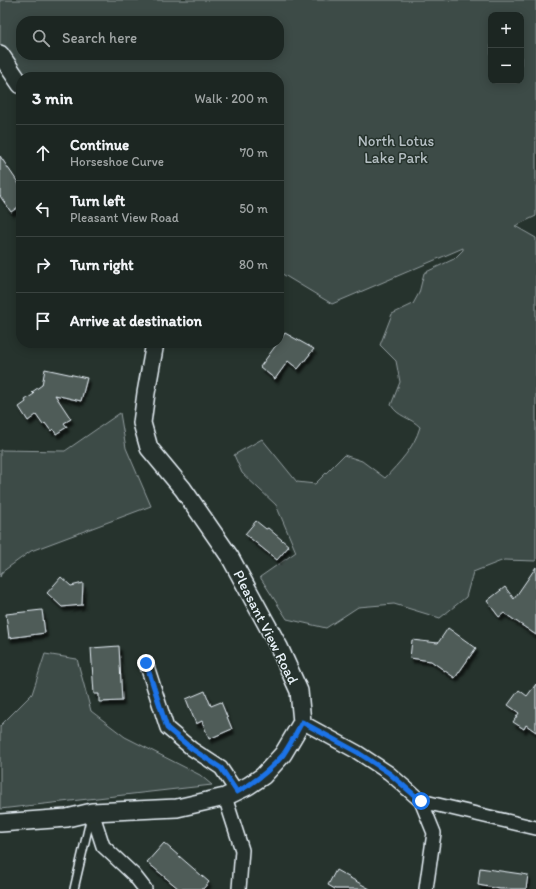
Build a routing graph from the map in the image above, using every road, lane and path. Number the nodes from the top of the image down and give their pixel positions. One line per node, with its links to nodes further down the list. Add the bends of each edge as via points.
1 (0, 54): 2 (street)
2 (16, 78)
3 (154, 348): 5 (street, Pleasant View Road, via 142,423 149,448 183,489 230,557 279,647 299,691)
4 (146, 663): 6 (street, via 167,728 221,768)
5 (302, 722): 6 (street, via 283,754 262,776); 7 (street, via 383,769)
6 (231, 795): 8 (street, via 177,808); 13 (street, via 242,850)
7 (421, 801): 10 (street); 14 (street, via 434,834)
8 (92, 812): 9 (street, via 67,818); 11 (lane); 12 (street, via 103,846)
9 (0, 823)
10 (536, 828)
11 (74, 889)
12 (145, 889)
13 (239, 889)
14 (426, 889)

